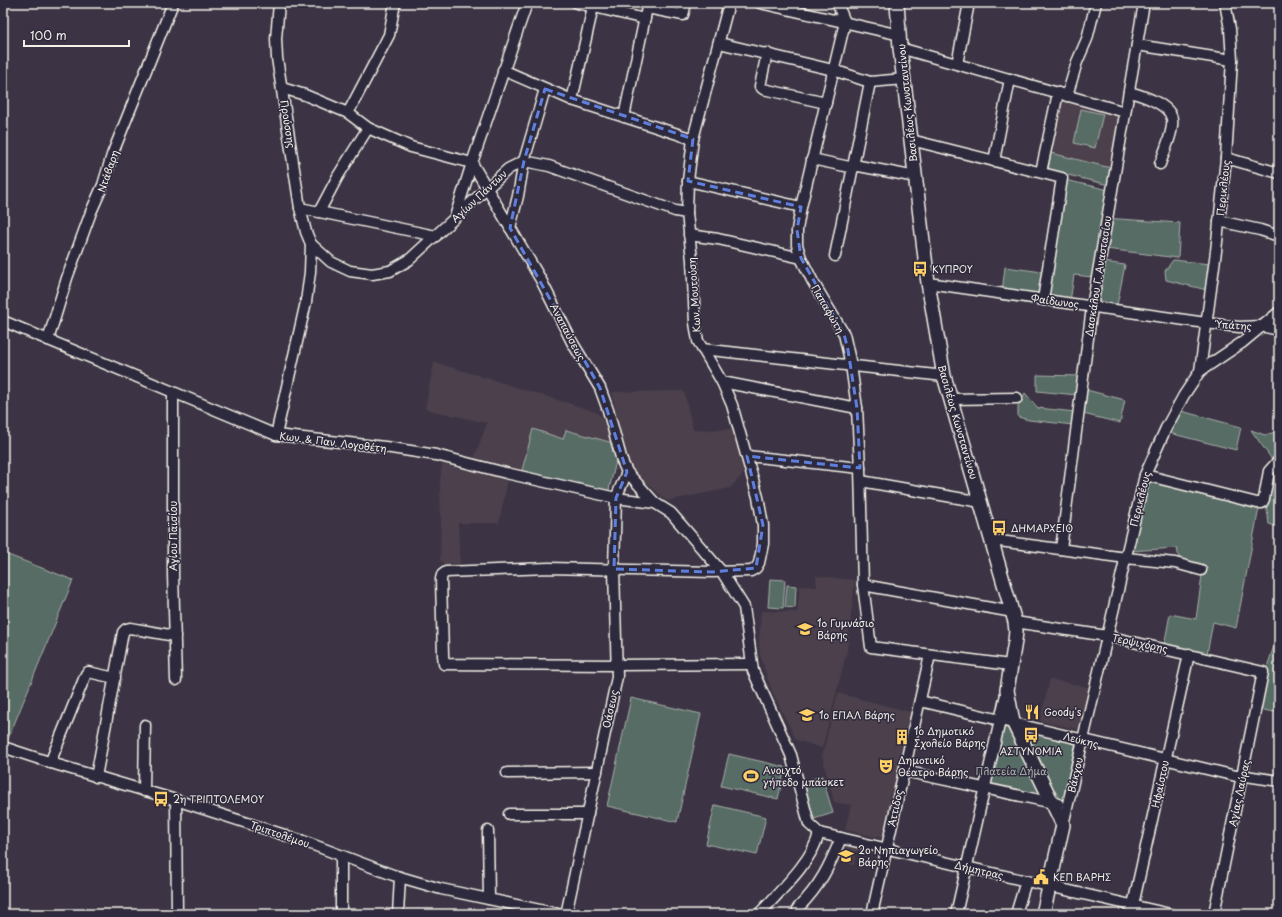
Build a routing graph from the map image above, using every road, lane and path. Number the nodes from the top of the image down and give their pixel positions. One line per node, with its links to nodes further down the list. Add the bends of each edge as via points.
1 (173, 3): 76 (street, Ντάβαρη, via 112,155 67,278)
2 (279, 3): 30 (street, Προύσσης, via 276,39)
3 (395, 3): 37 (street, via 389,35)
4 (527, 3): 25 (street)
5 (577, 3): 16 (street)
6 (686, 3): 15 (street, via 683,15)
7 (729, 3): 20 (street, Κων. Μουτούση)
8 (760, 3): 18 (street)
9 (837, 3): 18 (street)
10 (897, 3): 19 (main road, Βασιλέως Κωνσταντίνου)
11 (969, 3): 24 (street)
12 (1096, 3): 33 (street, via 1087,39)
13 (1144, 3): 21 (street, Δασκάλου Γ. Αναστασίου)
14 (1225, 3): 23 (street, Περικλέους)
15 (648, 6): 17 (street)
16 (593, 7): 17 (street); 34 (street)
17 (645, 19): 38 (street)
18 (845, 22): 19 (street); 26 (street, Παπαφώτη)
19 (900, 41): 24 (street); 27 (main road, Βασιλέως Κωνσταντίνου)
20 (719, 43): 22 (street); 40 (street, Κων. Μουτούση)
21 (1137, 45): 23 (street); 32 (street, Δασκάλου Γ. Αναστασίου)
22 (767, 53): 26 (street); 35 (street, via 760,86 763,89)
23 (1232, 60): 43 (street, Περικλέους)
24 (957, 64): 28 (street)
25 (503, 70): 31 (street); 46 (street)
26 (833, 70): 29 (street); 35 (street, Παπαφώτη)
27 (904, 79): 29 (street); 41 (main road, Βασιλέως Κωνσταντίνου)
28 (1010, 79): 33 (street); 45 (street)
29 (870, 82): 48 (street)
30 (282, 88): 37 (street); 55 (street, Προύσσης)
31 (545, 89): 34 (street); 44 (street)
32 (1129, 92): 36 (street, Δασκάλου Γ. Αναστασίου); 47 (street, via 1161,105 1171,115 1173,122)
33 (1063, 95): 36 (street); 49 (street)
34 (572, 100): 38 (street)
35 (826, 103): 42 (street, Παπαφώτη)
36 (1125, 112): 69 (street, Δασκάλου Γ. Αναστασίου)
37 (348, 113): 39 (street)
38 (624, 117): 40 (street)
39 (368, 128): 46 (street, via 411,148); 56 (street)
40 (693, 139): 52 (street, Κων. Μουτούση)
41 (911, 140): 45 (street); 51 (main road, Βασιλέως Κωνσταντίνου)
42 (812, 158): 48 (street); 54 (street, Παπαφώτη)
43 (1226, 158): 50 (street); 59 (street, Περικλέους)
44 (524, 161): 53 (street, Αγίων Πάντων, via 508,169); 57 (street, via 549,166); 60 (street)
45 (994, 161): 49 (street)
46 (472, 163): 53 (street, Αναπαύσεως); 58 (street)
47 (1160, 164)
48 (854, 167): 51 (street); 65 (street)
49 (1040, 172): 68 (street, via 1062,178)
50 (1279, 173)
51 (916, 177): 67 (main road, Βασιλέως Κωνσταντίνου)
52 (688, 181): 54 (street); 57 (street, Κων. Μουτούση)
53 (486, 189): 58 (street, Αγίων Πάντων); 60 (street, Αναπαύσεως)
54 (801, 207): 66 (street, Παπαφώτη, via 797,230 797,245)
55 (300, 208): 56 (street); 64 (street, Προύσσης)
56 (319, 212): 62 (street)
57 (686, 214): 61 (street, Κων. Μουτούση)
58 (455, 218): 62 (street, Αγίων Πάντων)
59 (1219, 221): 63 (street); 72 (street, Περικλέους)
60 (510, 228): 91 (street, Αναπαύσεως, via 600,388)
61 (689, 235): 66 (street); 78 (street, Κων. Μουτούση, via 695,323)
62 (436, 236): 64 (street, Αγίων Πάντων, via 409,260 390,270 372,274 350,271 331,262)
63 (1279, 236)
64 (311, 244): 87 (street, via 306,302)
65 (835, 256)
66 (801, 258): 79 (street, Παπαφώτη, via 844,334)
67 (928, 283): 68 (street, Φαίδωνος); 81 (main road, Βασιλέως Κωνσταντίνου)
68 (1043, 300): 69 (street, Φαίδωνος)
69 (1092, 307): 72 (street, Φαίδωνος); 98 (street, Δασκάλου Γ. Αναστασίου)
70 (1279, 312): 73 (street, Περικλέους)
71 (3, 321): 76 (street, Κων. & Παν. Λογοθέτη)
72 (1206, 323): 74 (street, Ύπάτης); 80 (street, Περικλέους)
73 (1261, 326): 74 (street, Ύπάτης); 75 (street, Ύπάτης); 77 (street, Περικλέους)
74 (1239, 327): 77 (street)
75 (1279, 330)
76 (48, 340): 83 (street, Κων. & Παν. Λογοθέτη)
77 (1243, 342): 80 (street, Περικλέους)
78 (702, 349): 79 (street); 82 (street, Κων. Μουτούση)
79 (851, 365): 81 (street); 86 (street, Παπαφώτη)
80 (1200, 371): 92 (street, Περικλέους, via 1166,428)
81 (944, 376): 85 (main road, Βασιλέως Κωνσταντίνου)
82 (722, 382): 86 (street); 88 (street, Κων. Μουτούση, via 732,405)
83 (173, 393): 87 (street, Κων. & Παν. Λογοθέτη); 105 (street, Αγίου Παϊσίου)
84 (1017, 398): 85 (street)
85 (951, 399): 95 (main road, Βασιλέως Κωνσταντίνου)
86 (857, 408): 90 (street, Παπαφώτη)
87 (276, 435): 94 (street, Κων. & Παν. Λογοθέτη, via 436,455)
88 (747, 456): 90 (street); 102 (street, Κων. Μουτούση, via 763,525 759,563 751,570)
89 (1279, 460): 92 (street, via 1269,471 1262,503)
90 (860, 468): 93 (street, Παπαφώτη)
91 (627, 472): 94 (street); 96 (street, Αναπαύσεως)
92 (1145, 475): 99 (street, Περικλέους)
93 (861, 481): 95 (street); 103 (street, Παπαφώτη)
94 (616, 498): 96 (street, Κων. & Παν. Λογοθέτη); 100 (street, Οάσεως)
95 (981, 502): 97 (main road, Βασιλέως Κωνσταντίνου)
96 (655, 503): 102 (street, via 671,513)
97 (992, 540): 98 (street); 104 (main road, Βασιλέως Κωνσταντίνου)
98 (1061, 549): 99 (street)
99 (1126, 558): 101 (street, via 1175,562); 106 (street, Περικλέους)
100 (614, 569): 102 (street, Κων. Μουτούση); 110 (street, Οάσεως); 110 (street, Κων. Μουτούση, via 549,568 446,572 441,579 443,655 444,664)
101 (1201, 570)
102 (722, 572): 109 (street, via 744,608)
103 (862, 585): 104 (street, Τερψιχόρης); 108 (street, Παπαφώτη, via 871,647)
104 (1014, 617): 106 (street, Τερψιχόρης); 111 (main road, Βασιλέως Κωνσταντίνου, via 1016,631)
105 (175, 636): 113 (street, via 126,629 123,632); 114 (street, Αγίου Παϊσίου)
106 (1107, 636): 107 (street, Τερψιχόρης); 118 (street, Βάκχου)
107 (1189, 654): 112 (street, Τερψιχόρης); 120 (street, Ηφαίστου)
108 (930, 655): 111 (street); 115 (street, Άττιδος)
109 (751, 664): 110 (street); 137 (street, via 790,755 809,824)
110 (617, 665): 123 (street, Οάσεως, via 617,677)
111 (1010, 665): 116 (main road, Βασιλέως Κωνσταντίνου)
112 (1263, 672): 125 (street, Αγίας Λαύρας)
113 (115, 678): 121 (street, via 88,672 86,674); 126 (street)
114 (176, 680)
115 (920, 701): 116 (street, Λεύκης); 122 (street, Άττιδος)
116 (1007, 721): 118 (street, Λεύκης); 128 (street); 131 (main road, Βασιλέως Κωνσταντίνου)
117 (145, 725): 129 (street)
118 (1083, 740): 120 (street, Λεύκης); 132 (street, Βάκχου)
119 (3, 747): 121 (street, Τριπτολέμου)
120 (1165, 759): 125 (street, Λεύκης); 147 (street, Ηφαίστου)
121 (50, 762): 126 (street, Τριπτολέμου)
122 (904, 771): 128 (street); 139 (street, Άττιδος)
123 (597, 772): 124 (street); 134 (street, Οάσεως)
124 (507, 773)
125 (1242, 776): 127 (street, Λεύκης); 159 (street, Αγίας Λαύρας)
126 (96, 777): 129 (street, Τριπτολέμου)
127 (1279, 781)
128 (984, 788): 131 (street); 141 (street)
129 (144, 790): 130 (street, Τριπτολέμου)
130 (176, 800): 140 (street, Τριπτολέμου); 148 (street)
131 (1052, 803): 132 (street); 135 (main road, Βασιλέως Κωνσταντίνου)
132 (1068, 806): 135 (street, Βάκχου)
133 (509, 814): 134 (street)
134 (588, 814): 152 (street, Οάσεως)
135 (1063, 825): 144 (main road, Βάκχου)
136 (488, 831): 145 (street)
137 (819, 833): 138 (street, Δήμητρας); 153 (street, via 814,849 805,862)
138 (841, 838): 139 (street, Δήμητρας); 146 (street, via 820,882)
139 (886, 848): 141 (street, Δήμητρας); 154 (street, Άττιδος)
140 (341, 856): 142 (street, Τριπτολέμου); 149 (street)
141 (966, 867): 143 (street, Δήμητρας); 155 (street)
142 (400, 877): 145 (street, Τριπτολέμου); 150 (street)
143 (1026, 881): 144 (street, Δήμητρας); 156 (street)
144 (1049, 886): 147 (street, Δήμητρας); 157 (main road, Βάκχου)
145 (488, 899): 151 (street, Τριπτολέμου)
146 (798, 908)
147 (1131, 910): 158 (street, Δήμητρας)
148 (177, 914)
149 (341, 914)
150 (398, 914)
151 (559, 914)
152 (564, 914)
153 (759, 914)
154 (872, 914)
155 (956, 914)
156 (1016, 914)
157 (1043, 914)
158 (1170, 914)
159 (1214, 914)

